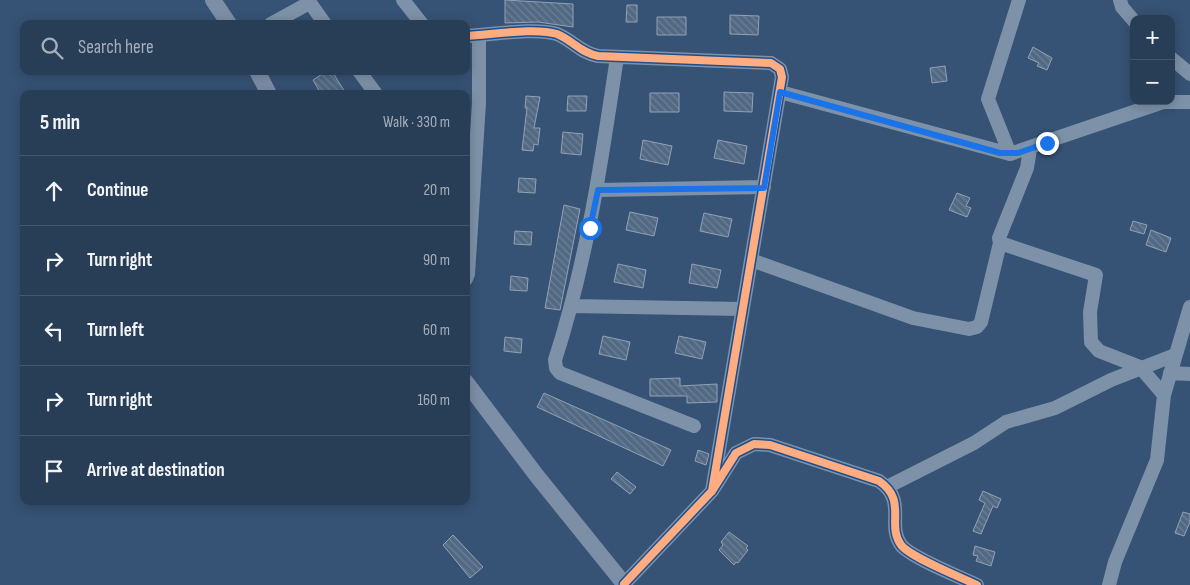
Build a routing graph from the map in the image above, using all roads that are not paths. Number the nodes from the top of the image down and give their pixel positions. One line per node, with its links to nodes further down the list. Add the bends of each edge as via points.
1 (214, 0): 7 (main road)
2 (403, 0): 10 (street)
3 (1018, 0): 22 (street, via 988,99)
4 (1120, 0): 6 (street)
5 (309, 1): 8 (street); 9 (street)
6 (1130, 16)
7 (226, 20)
8 (278, 20)
9 (322, 20)
10 (419, 20)
11 (473, 35): 12 (street, via 548,33 562,37 590,54); 25 (street, via 478,113)
12 (617, 57): 19 (street, via 772,63 782,74); 24 (street)
13 (1173, 60): 14 (street)
14 (1190, 74)
15 (259, 75): 17 (main road)
16 (362, 75): 18 (street)
17 (267, 90)
18 (373, 90)
19 (780, 92): 22 (street); 23 (street)
20 (1190, 102): 21 (street, via 1163,102)
21 (1030, 149): 22 (street); 26 (street)
22 (1010, 154)
23 (764, 188): 24 (street); 27 (street)
24 (598, 190): 28 (street)
25 (470, 242)
26 (1000, 243): 27 (street, via 981,322 969,329 913,318); 32 (street, via 1096,275 1090,312 1091,342 1099,351)
27 (751, 260): 30 (street)
28 (572, 306): 30 (street); 37 (street, via 555,360 560,373)
29 (1190, 307): 31 (street)
30 (742, 309): 39 (street)
31 (1176, 355): 32 (street); 33 (street)
32 (1140, 368): 36 (street); 38 (street, via 1055,408 1006,422 974,443)
33 (1170, 373): 34 (street); 36 (street)
34 (1190, 374)
35 (470, 387): 40 (main road, via 531,469)
36 (1164, 395): 42 (street, via 1157,460 1115,562)
37 (694, 426)
38 (886, 487): 39 (street, via 770,445 754,444 736,452); 41 (street, via 896,505 896,538 906,551)
39 (712, 491): 40 (street)
40 (625, 584)
41 (977, 585)
42 (1109, 585)

